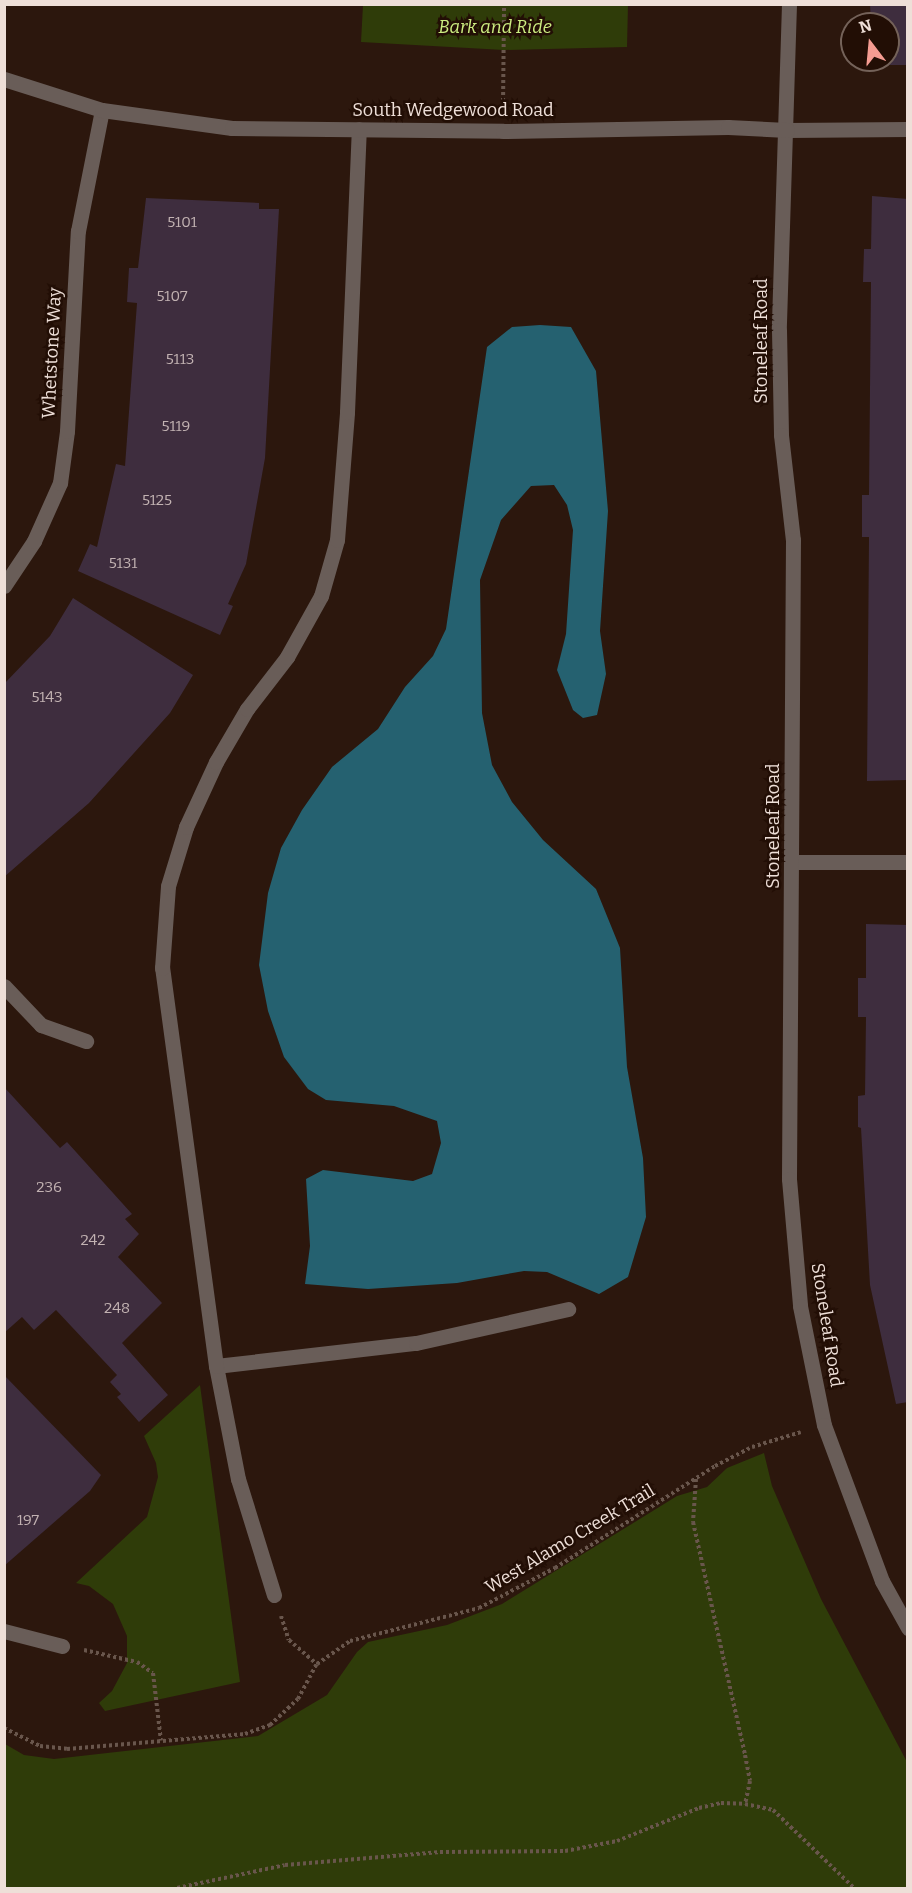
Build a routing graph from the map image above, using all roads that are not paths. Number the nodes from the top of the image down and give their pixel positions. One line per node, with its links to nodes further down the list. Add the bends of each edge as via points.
1 (789, 4): 6 (street, Stoneleaf Road)
2 (4, 79): 3 (street, South Wedgewood Road)
3 (102, 110): 4 (street, South Wedgewood Road, via 232,128); 7 (street, Whetstone Way, via 78,231 67,431 60,483 34,541)
4 (359, 129): 6 (street, South Wedgewood Road); 13 (street, via 347,412 337,540 321,596 287,657 247,710 216,762 186,827 168,886 162,968)
5 (908, 129): 6 (street, South Wedgewood Road)
6 (787, 130): 8 (street, Stoneleaf Road, via 779,330 781,435 794,540)
7 (4, 586)
8 (792, 862): 9 (street); 15 (street, Stoneleaf Road, via 789,1179 800,1306 824,1425 882,1581)
9 (908, 862)
10 (4, 986): 11 (street, via 41,1025)
11 (86, 1041)
12 (568, 1309): 13 (street, via 416,1343)
13 (216, 1366): 14 (street, via 238,1479)
14 (274, 1595)
15 (908, 1629)
16 (4, 1630): 17 (street)
17 (62, 1646)

